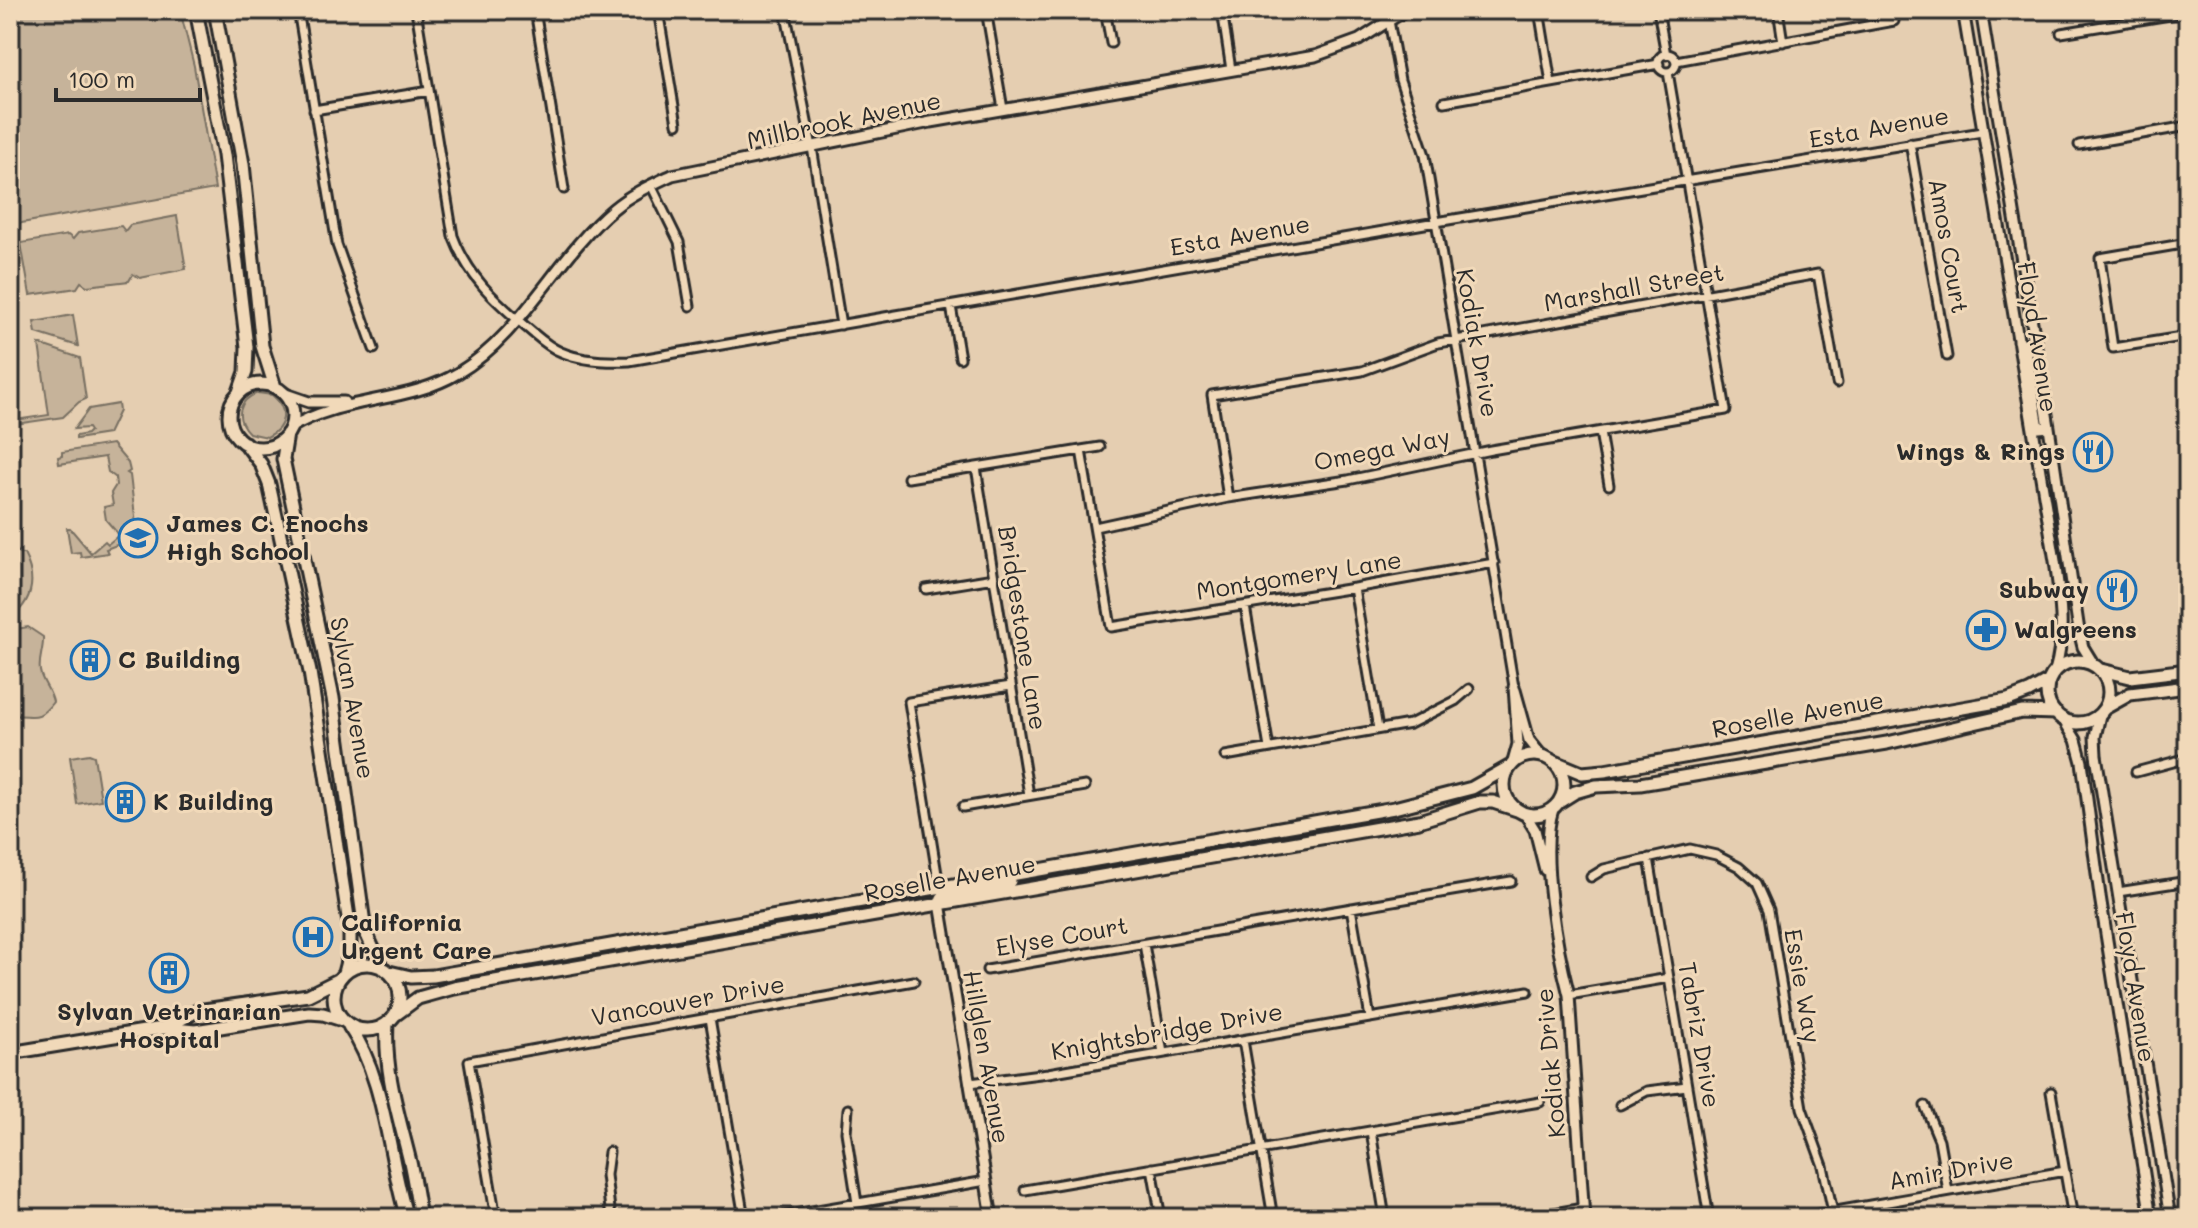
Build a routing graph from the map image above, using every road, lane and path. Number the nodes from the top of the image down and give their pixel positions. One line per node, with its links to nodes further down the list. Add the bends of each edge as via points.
1 (196, 10): 58 (main road, via 224,155 247,347)
2 (215, 10): 57 (main road, via 243,164 262,346)
3 (298, 10): 33 (street)
4 (416, 10): 30 (street, Esta Avenue)
5 (535, 10): 42 (street)
6 (658, 10): 34 (street)
7 (785, 10): 39 (street)
8 (986, 10): 32 (street)
9 (1105, 10): 23 (street)
10 (1222, 10): 27 (street)
11 (1387, 10): 20 (street, Kodiak Drive)
12 (1406, 10): 20 (street, Millbrook Avenue)
13 (1539, 10): 29 (street)
14 (1658, 10): 24 (street)
15 (1778, 10): 22 (street)
16 (1892, 10): 22 (street, via 1894,21)
17 (1963, 10): 36 (street, Floyd Avenue)
18 (1981, 10): 60 (street, Floyd Avenue)
19 (2188, 12): 21 (street)
20 (1390, 21): 27 (street, Millbrook Avenue, via 1328,53); 43 (street, Kodiak Drive, via 1400,80 1425,155)
21 (2061, 33)
22 (1783, 42): 25 (street)
23 (1111, 43)
24 (1666, 55): 25 (street); 26 (street)
25 (1676, 61): 28 (street)
26 (1659, 64): 28 (street); 29 (street)
27 (1231, 70): 32 (street, Millbrook Avenue)
28 (1668, 72): 40 (street)
29 (1551, 83): 31 (street)
30 (429, 91): 33 (street); 48 (street, Esta Avenue, via 456,245 477,281)
31 (1444, 102)
32 (1003, 109): 39 (street, Millbrook Avenue)
33 (314, 110): 53 (street, via 339,254)
34 (677, 124)
35 (2188, 126): 38 (street)
36 (1982, 132): 37 (street, Esta Avenue); 52 (street, Floyd Avenue)
37 (1910, 143): 40 (street, Esta Avenue); 54 (street, Amos Court)
38 (2079, 145)
39 (812, 147): 41 (street, Millbrook Avenue, via 672,175); 49 (street)
40 (1687, 181): 43 (street, Esta Avenue); 45 (street)
41 (651, 185): 46 (street, via 679,242); 48 (street, Millbrook Avenue, via 596,225)
42 (564, 189)
43 (1436, 222): 47 (street, Esta Avenue); 51 (street, Kodiak Drive)
44 (2188, 243): 50 (street, via 2100,258 2113,348)
45 (1706, 296): 51 (street, Marshall Street); 56 (street, Marshall Street, via 1818,274); 62 (street, Omega Way, via 1726,410)
46 (690, 306)
47 (951, 306): 49 (street, Esta Avenue); 55 (street)
48 (516, 319): 49 (street, Esta Avenue, via 562,353 612,362); 59 (street, Millbrook Avenue, via 458,373 422,389)
49 (841, 325)
50 (2188, 336)
51 (1456, 340): 66 (street, Kodiak Drive); 71 (street, Marshall Street, via 1362,371 1212,395)
52 (2018, 341): 60 (street, via 2025,344 2039,428); 70 (street, Floyd Avenue)
53 (374, 349)
54 (1947, 356)
55 (960, 358)
56 (1837, 383)
57 (279, 390): 58 (main road, via 257,384); 59 (street, Millbrook Avenue, via 314,402); 61 (main road, via 292,411)
58 (239, 392): 63 (main road, via 230,408 230,422)
59 (360, 401): 61 (street, Millbrook Avenue, via 318,413)
60 (2049, 427): 73 (street, Floyd Avenue)
61 (289, 431): 63 (main road, via 269,446); 112 (main road, Sylvan Avenue, via 283,459 333,698 366,934)
62 (1600, 432): 66 (street, Omega Way); 69 (street)
63 (245, 443): 114 (main road, Sylvan Avenue, via 269,484 310,672 350,930)
64 (1100, 447): 65 (street)
65 (1081, 450): 67 (street); 72 (street)
66 (1475, 453): 71 (street, Omega Way); 74 (street, Kodiak Drive)
67 (976, 467): 68 (street); 75 (street, Bridgestone Lane)
68 (908, 478)
69 (1609, 485)
70 (2043, 495): 73 (street, via 2053,493 2062,551); 81 (street, Floyd Avenue, via 2062,631)
71 (1228, 498): 72 (street, Omega Way)
72 (1095, 527): 78 (street, Montgomery Lane, via 1111,627)
73 (2069, 558): 79 (street, Floyd Avenue, via 2081,640)
74 (1494, 563): 76 (street, Montgomery Lane); 83 (street, Kodiak Drive)
75 (994, 578): 77 (street); 82 (street, Bridgestone Lane)
76 (1354, 588): 78 (street, Montgomery Lane); 88 (street)
77 (926, 589)
78 (1245, 606): 89 (street)
79 (2097, 668): 80 (main road, via 2138,677); 81 (main road, via 2071,662); 86 (main road, via 2109,688)
80 (2188, 670)
81 (2052, 676): 87 (main road, via 2048,699); 93 (main road, Roselle Avenue, via 2008,700 1617,769 1582,773)
82 (1011, 686): 97 (street, Bridgestone Lane); 106 (street, via 909,702)
83 (1514, 687): 90 (street, Kodiak Drive, via 1529,740); 94 (street, Kodiak Drive, via 1518,744)
84 (2188, 687): 86 (main road, via 2130,694)
85 (1469, 689): 88 (street, via 1433,714)
86 (2102, 712): 87 (main road, via 2084,723); 107 (street, Floyd Avenue, via 2096,755)
87 (2059, 716): 98 (main road, Roselle Avenue, via 2022,712 1873,745 1640,784 1596,786); 159 (street, Floyd Avenue, via 2076,740 2082,763)
88 (1378, 729): 89 (street)
89 (1269, 748): 91 (street)
90 (1541, 755): 93 (main road); 94 (main road)
91 (1225, 756)
92 (2188, 758): 95 (street)
93 (1553, 761): 98 (main road, via 1564,781)
94 (1511, 764): 100 (main road, via 1504,792); 102 (main road, Roselle Avenue, via 1472,788 1394,808)
95 (2136, 772)
96 (1085, 786): 97 (street)
97 (1029, 795): 99 (street)
98 (1556, 805): 100 (main road, via 1538,815); 109 (street, Kodiak Drive, via 1547,832)
99 (963, 807)
100 (1521, 812): 108 (main road, Roselle Avenue, via 1480,802 1419,821); 109 (street, Kodiak Drive, via 1535,830)
101 (1649, 858): 103 (street, Essie Way); 115 (street, Tabriz Drive); 143 (street, Essie Way, via 1690,849 1716,855 1757,883 1769,910 1802,1108)
102 (1028, 871): 106 (main road, Roselle Avenue); 108 (main road, via 1006,883 948,894)
103 (1591, 877)
104 (1511, 881): 110 (street, Elyse Court)
105 (2188, 881): 107 (street)
106 (939, 886): 112 (main road, Roselle Avenue, via 433,976)
107 (2118, 892): 160 (street, Floyd Avenue)
108 (940, 903): 121 (main road, Roselle Avenue, via 445,989 418,998); 127 (street, Hillglen Avenue)
109 (1553, 905): 118 (street, Kodiak Drive)
110 (1351, 908): 111 (street, Elyse Court); 120 (street)
111 (1144, 944): 113 (street, Elyse Court); 126 (street)
112 (386, 970): 114 (main road, via 362,964); 121 (main road, via 400,994)
113 (987, 970)
114 (341, 976): 122 (main road, via 333,1000); 123 (main road, via 306,995 197,1011)
115 (1669, 978): 118 (street); 128 (street, Tabriz Drive)
116 (914, 981): 119 (street, Vancouver Drive)
117 (1528, 991): 120 (street, Knightsbridge Drive)
118 (1569, 995): 144 (street, Kodiak Drive)
119 (710, 1018): 147 (street, Vancouver Drive, via 469,1061); 149 (street)
120 (1370, 1018): 124 (street, Knightsbridge Drive)
121 (391, 1020): 122 (main road, via 371,1031); 146 (main road, via 386,1053)
122 (346, 1023): 123 (main road, via 309,1013 195,1031); 145 (main road, via 368,1059)
123 (163, 1028): 125 (main road)
124 (1243, 1040): 126 (street, Knightsbridge Drive); 135 (street)
125 (10, 1053)
126 (1163, 1053): 127 (street, Knightsbridge Drive)
127 (970, 1083): 139 (street, Hillglen Avenue)
128 (1687, 1086): 131 (street, via 1647,1091); 156 (street, Tabriz Drive)
129 (2051, 1092): 138 (street)
130 (1540, 1102): 134 (street)
131 (1620, 1105)
132 (1925, 1106): 141 (street, via 1939,1140)
133 (848, 1109): 142 (street, via 846,1132)
134 (1371, 1131): 135 (street); 154 (street)
135 (1261, 1150): 137 (street); 153 (street)
136 (609, 1152): 148 (street)
137 (1152, 1168): 140 (street); 152 (street)
138 (2065, 1171): 141 (street, Amir Drive); 158 (street)
139 (986, 1181): 142 (street); 151 (street, Hillglen Avenue)
140 (1025, 1190)
141 (1948, 1191): 143 (street, Amir Drive)
142 (857, 1203): 150 (street)
143 (1833, 1212): 157 (street, Amir Drive)
144 (1584, 1213): 155 (street)
145 (407, 1218)
146 (420, 1218)
147 (496, 1218)
148 (611, 1218)
149 (744, 1218)
150 (771, 1218)
151 (992, 1218)
152 (1161, 1218)
153 (1273, 1218)
154 (1385, 1218)
155 (1525, 1218)
156 (1709, 1218)
157 (1796, 1218)
158 (2073, 1218)
159 (2151, 1218)
160 (2170, 1218)

